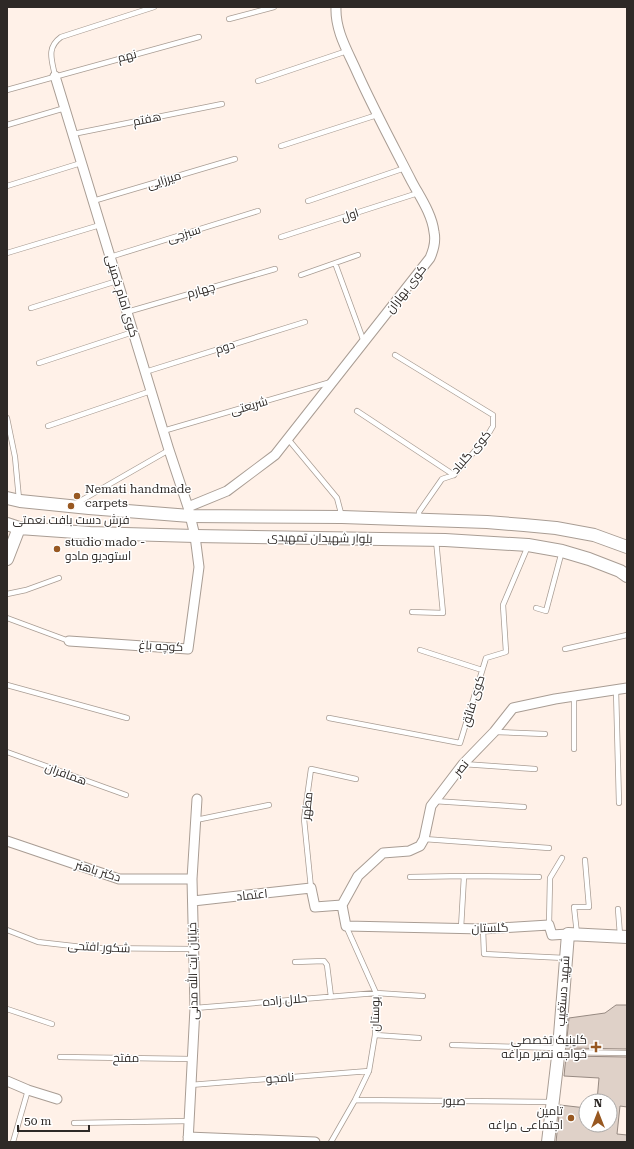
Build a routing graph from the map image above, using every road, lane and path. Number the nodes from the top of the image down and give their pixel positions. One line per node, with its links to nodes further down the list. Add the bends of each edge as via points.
1 (154, 7): 7 (lane, via 61,37 53,45 52,50)
2 (274, 7): 4 (lane)
3 (336, 7): 6 (street, کوی بهاران, via 336,23)
4 (229, 19)
5 (199, 36): 7 (lane, نهم)
6 (347, 51): 8 (lane); 12 (street, کوی بهاران)
7 (56, 76): 9 (lane, نهم); 11 (street, کوی امام خمینی)
8 (258, 81)
9 (7, 90)
10 (222, 104): 14 (lane, هفتم)
11 (65, 108): 13 (lane); 14 (street, کوی امام خمینی)
12 (377, 115): 15 (lane); 18 (street, کوی بهاران)
13 (7, 125)
14 (73, 134): 17 (street, کوی امام خمینی)
15 (281, 146)
16 (235, 159): 21 (lane, میرزایی)
17 (81, 163): 19 (lane); 21 (street, کوی امام خمینی)
18 (405, 168): 20 (street, کوی بهاران); 22 (lane)
19 (7, 186)
20 (418, 193): 25 (lane, اول); 37 (street, کوی بهاران, via 434,230 433,250 430,258)
21 (93, 201): 24 (street, کوی امام خمینی)
22 (308, 201)
23 (258, 211): 28 (lane, سبزچی)
24 (100, 225): 26 (lane); 28 (street, کوی امام خمینی)
25 (281, 237)
26 (7, 253)
27 (358, 255): 29 (lane)
28 (110, 257): 32 (street, کوی امام خمینی)
29 (335, 263): 31 (lane); 37 (lane)
30 (275, 269): 34 (lane, چهارم)
31 (301, 275)
32 (117, 281): 33 (lane); 34 (street, کوی امام خمینی)
33 (31, 308)
34 (127, 312): 36 (street, کوی امام خمینی)
35 (305, 322): 40 (lane, دوم)
36 (133, 332): 39 (lane); 40 (street, کوی امام خمینی)
37 (364, 342): 41 (street, کوی بهاران)
38 (395, 355): 49 (lane, کوی گلباد, via 493,415 493,426 486,438)
39 (39, 363)
40 (145, 372): 42 (street, کوی امام خمینی)
41 (334, 381): 46 (lane, شریعتی); 47 (street, کوی بهاران)
42 (151, 391): 45 (lane); 46 (street, کوی امام خمینی)
43 (357, 411): 49 (lane)
44 (7, 418): 51 (lane)
45 (48, 426)
46 (163, 431): 48 (street, کوی امام خمینی)
47 (288, 439): 53 (street, کوی بهاران, via 275,455 227,491); 54 (lane, via 337,498)
48 (169, 450): 52 (lane); 53 (street, کوی امام خمینی)
49 (454, 475): 55 (lane, کوی گلباد, via 442,478 419,512)
50 (7, 498): 51 (main road, بلوار شهیدان تمهیدی)
51 (20, 501): 52 (main road, بلوار شهیدان تمهیدی)
52 (71, 506): 53 (main road, بلوار شهیدان تمهیدی)
53 (189, 511): 54 (main road, بلوار شهیدان تمهیدی); 58 (street, کوی امام خمینی)
54 (342, 516): 55 (main road, بلوار شهیدان تمهیدی)
55 (419, 519): 61 (main road, بلوار شهیدان تمهیدی, via 556,528 594,535)
56 (7, 524): 57 (main road, بلوار شهیدان تمهیدی)
57 (19, 528): 58 (main road, بلوار شهیدان تمهیدی); 63 (main road)
58 (195, 536): 59 (main road, بلوار شهیدان تمهیدی); 71 (street, کوچه باغ, via 199,567 188,648)
59 (436, 540): 60 (main road, بلوار شهیدان تمهیدی); 68 (lane, via 442,614)
60 (528, 545): 62 (main road, بلوار شهیدان تمهیدی); 74 (lane, کوی فائق, via 503,605 506,652 486,658)
61 (625, 545)
62 (562, 551): 64 (main road, بلوار شهیدان تمهیدی, via 589,559); 67 (lane, via 546,611)
63 (7, 559)
64 (627, 576)
65 (59, 578): 66 (lane)
66 (7, 594)
67 (536, 608)
68 (412, 612)
69 (7, 618): 71 (lane)
70 (627, 635): 72 (lane)
71 (69, 641)
72 (566, 648)
73 (420, 650): 74 (lane)
74 (482, 670): 80 (lane, کوی فائق, via 460,743)
75 (7, 685): 79 (lane)
76 (627, 688): 77 (street, نصر)
77 (616, 690): 78 (street, نصر); 91 (lane)
78 (574, 697): 81 (street, نصر, via 513,708); 83 (lane)
79 (127, 718)
80 (329, 718)
81 (494, 732): 82 (lane); 85 (street, نصر)
82 (545, 734)
83 (574, 749)
84 (7, 752): 88 (lane, همافران)
85 (463, 764): 86 (lane); 90 (street, نصر)
86 (535, 769)
87 (356, 779): 104 (lane, مطهر, via 311,769 304,818)
88 (126, 795)
89 (197, 799): 94 (street, خیابان آیت الله مدنی)
90 (434, 801): 93 (lane); 95 (street, نصر)
91 (619, 803)
92 (269, 805): 94 (lane)
93 (524, 807)
94 (196, 820): 103 (street, خیابان آیت الله مدنی)
95 (424, 839): 97 (lane); 106 (street, via 420,846 409,851 383,853 358,876)
96 (7, 841): 103 (street, دکتر باهنر, via 119,879)
97 (549, 848)
98 (562, 858): 108 (lane, via 550,878)
99 (585, 860): 113 (lane, via 589,907 574,908)
100 (464, 876): 101 (lane); 102 (lane); 110 (lane)
101 (410, 877)
102 (539, 877)
103 (192, 879): 105 (street, خیابان آیت الله مدنی)
104 (311, 888): 105 (street, اعتماد); 106 (street, via 315,907)
105 (193, 901): 115 (street, خیابان آیت الله مدنی)
106 (342, 905): 109 (street, بوستان)
107 (618, 909): 114 (lane)
108 (549, 925): 111 (street, گلستان); 113 (street, via 552,935)
109 (346, 926): 110 (street, گلستان); 118 (lane, بوستان)
110 (461, 928): 111 (street, گلستان)
111 (483, 929): 116 (lane, via 484,954)
112 (7, 930): 115 (lane, شکور افتحی, via 38,942 91,948)
113 (572, 935): 114 (main road); 116 (main road, شهید دستغیب)
114 (624, 937)
115 (193, 949): 121 (street, خیابان آیت الله مدنی)
116 (566, 958): 127 (main road, شهید دستغیب)
117 (295, 962): 120 (lane, via 324,961 327,965)
118 (376, 993): 119 (lane, حلال زاده); 120 (lane, حلال زاده); 124 (lane, بوستان)
119 (423, 996)
120 (331, 997): 121 (lane, حلال زاده)
121 (195, 1008): 130 (street, خیابان آیت الله مدنی)
122 (7, 1009): 123 (lane)
123 (52, 1024)
124 (375, 1035): 125 (lane); 131 (lane, بوستان)
125 (419, 1038)
126 (452, 1045): 127 (lane)
127 (559, 1050): 128 (lane); 137 (main road, شهید دستغیب)
128 (627, 1053)
129 (60, 1057): 130 (lane, مفتح)
130 (192, 1059): 133 (street, خیابان آیت الله مدنی)
131 (369, 1071): 133 (lane, نامجو); 136 (lane, بوستان)
132 (7, 1081): 134 (street)
133 (190, 1085): 138 (street, خیابان آیت الله مدنی)
134 (28, 1090): 135 (street); 141 (lane)
135 (58, 1099)
136 (355, 1100): 137 (lane, صبور); 143 (lane, بوستان)
137 (552, 1102): 144 (main road, شهید دستغیب)
138 (190, 1121): 139 (lane); 140 (street, خیابان آیت الله مدنی)
139 (74, 1123)
140 (188, 1139): 142 (street)
141 (13, 1142)
142 (315, 1142)
143 (332, 1142)
144 (548, 1142)

